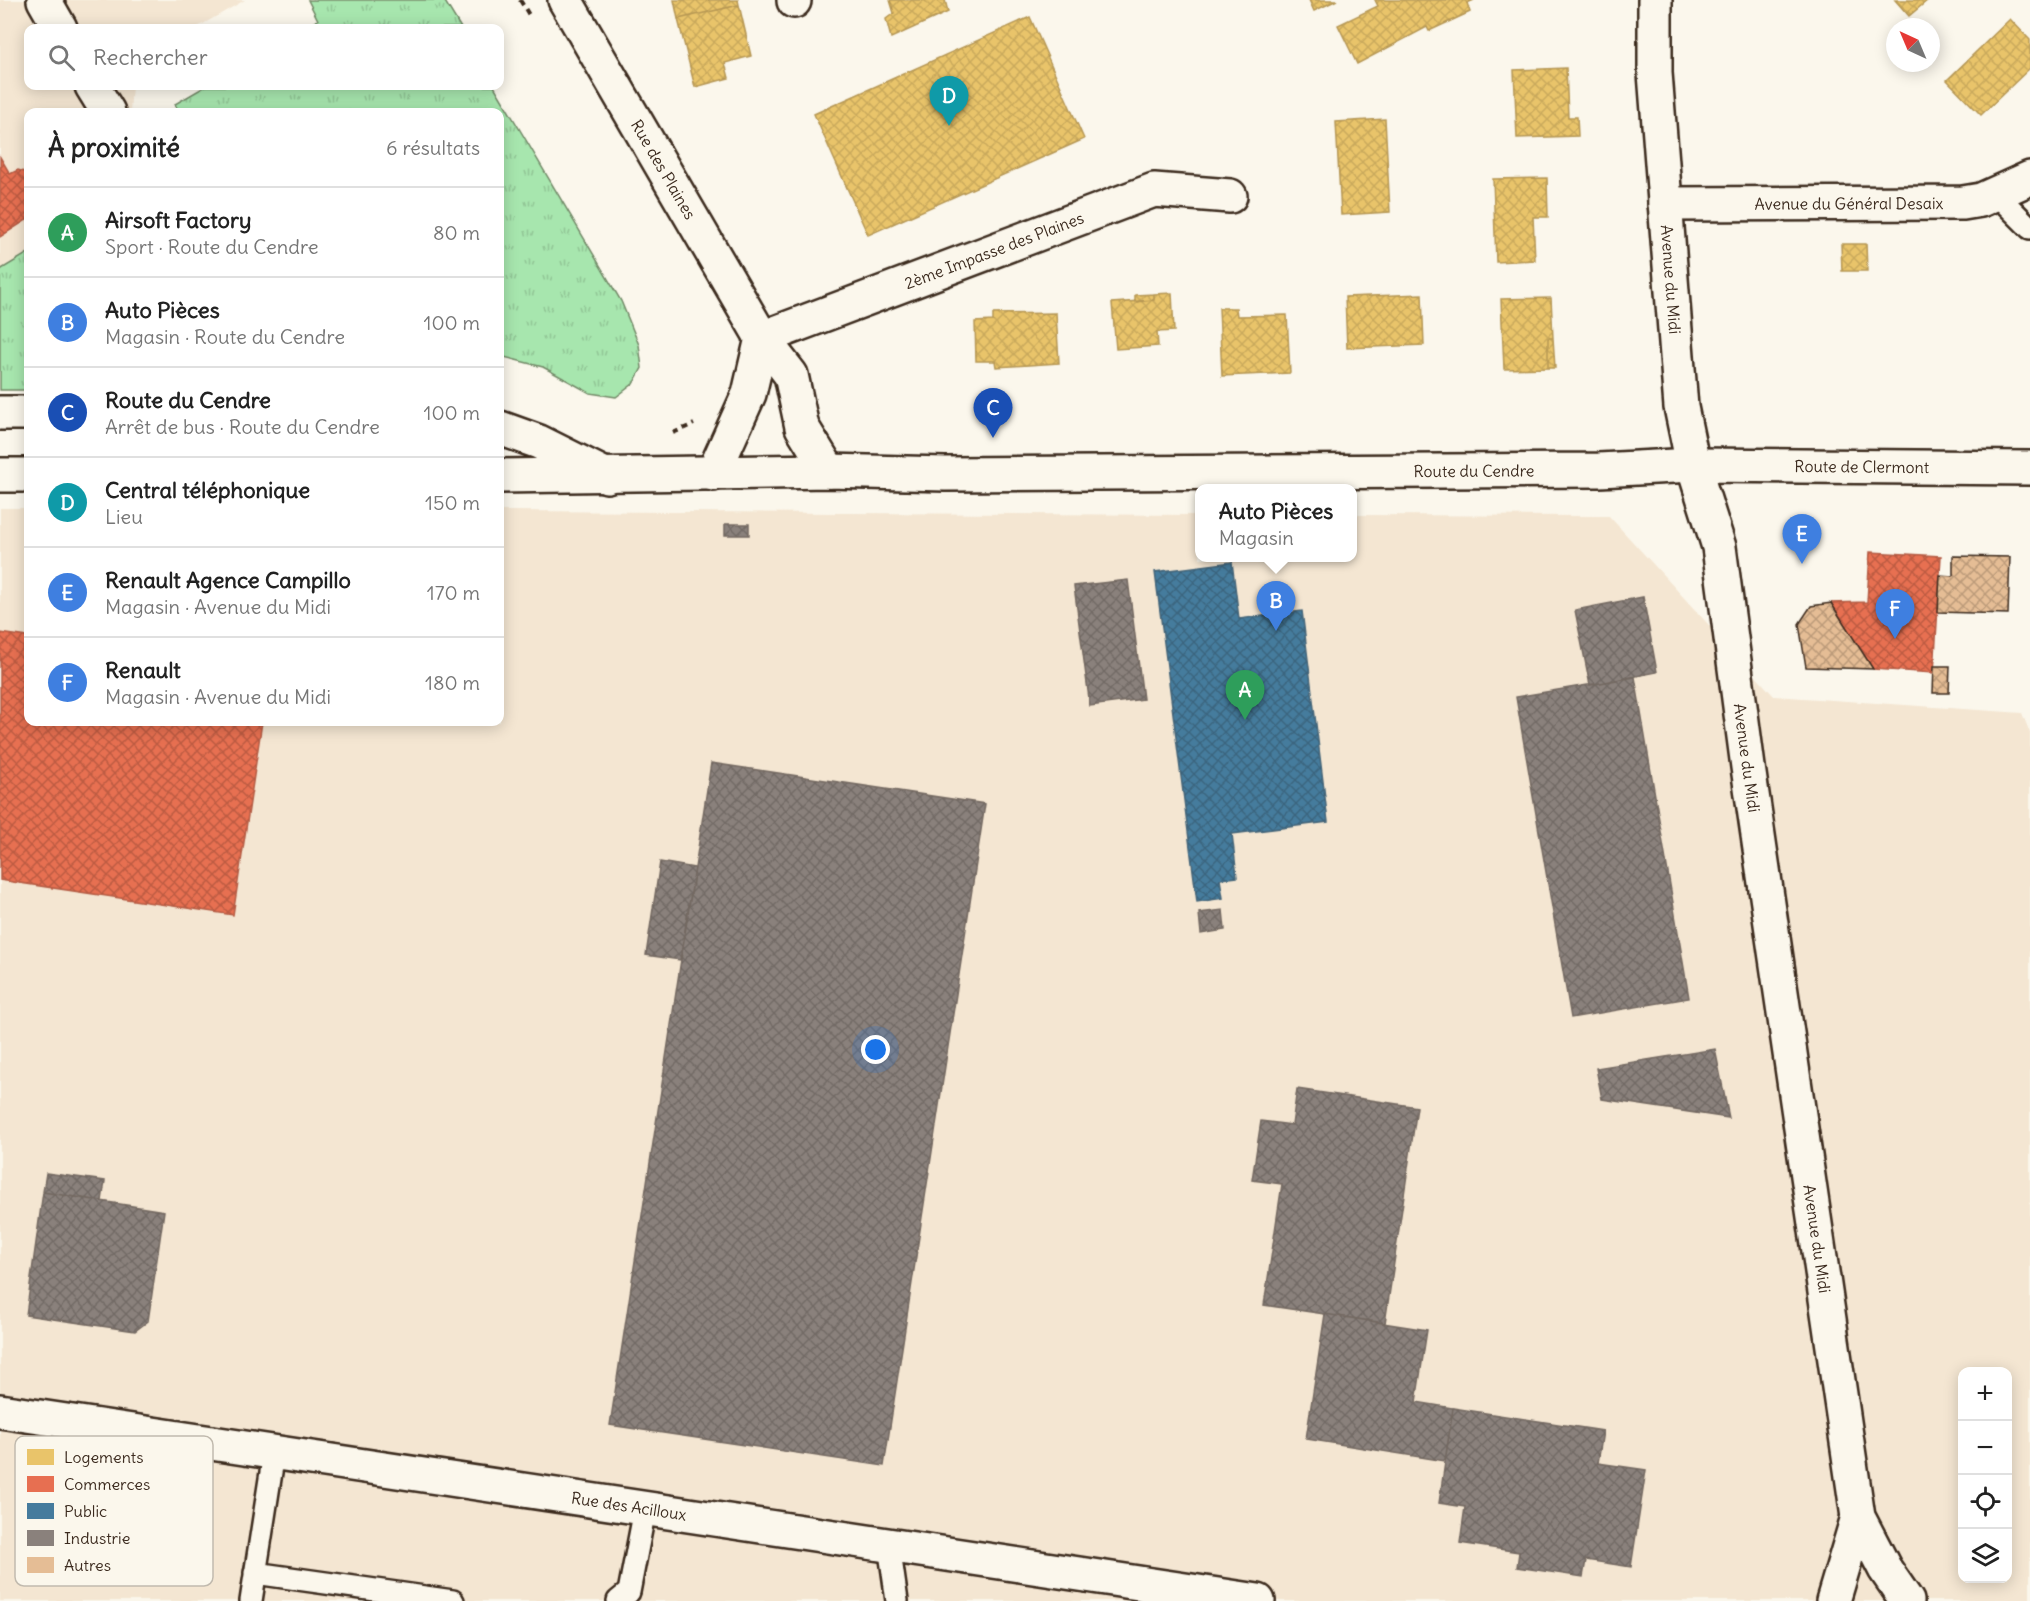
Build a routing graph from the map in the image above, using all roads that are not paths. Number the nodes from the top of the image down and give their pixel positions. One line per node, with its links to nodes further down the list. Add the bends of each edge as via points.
1 (44, 0): 4 (street)
2 (565, 0): 12 (street, Rue des Plaines)
3 (1655, 0): 10 (street, Avenue du Midi)
4 (58, 24)
5 (94, 90): 6 (street)
6 (106, 108)
7 (2030, 178): 8 (street, Avenue du Général Desaix)
8 (1996, 194): 10 (street, Avenue du Général Desaix, via 1982,200 1936,204); 11 (lane)
9 (1230, 196): 12 (street, 2ème Impasse des Plaines, via 1154,189)
10 (1665, 204): 16 (street, Avenue du Midi, via 1681,407)
11 (2030, 228)
12 (762, 338): 18 (street, Rue des Plaines, via 791,375 802,427); 19 (street, via 749,394)
13 (0, 413): 14 (street)
14 (24, 413)
15 (504, 429): 23 (street)
16 (1693, 465): 17 (street, Route de Clermont); 18 (street, Route du Cendre, via 1599,470 945,474); 29 (street, Avenue du Midi, via 1719,548)
17 (2030, 468)
18 (830, 471): 19 (street, Route du Cendre)
19 (713, 474): 23 (street, Route du Cendre)
20 (0, 475): 21 (street)
21 (24, 475)
22 (504, 476): 23 (street, Route du Cendre)
23 (607, 476)
24 (0, 1411): 25 (street, Rue des Acilloux)
25 (163, 1436)
26 (213, 1444): 27 (street, Rue des Acilloux)
27 (274, 1453): 28 (street, Rue des Acilloux); 31 (lane)
28 (645, 1509): 30 (street, Rue des Acilloux); 35 (lane, via 629,1592)
29 (1858, 1516): 37 (street, Avenue du Midi); 38 (street, Avenue du Midi, via 1885,1569)
30 (889, 1545): 32 (street, Rue des Acilloux); 36 (lane)
31 (255, 1573): 33 (lane); 34 (lane)
32 (1240, 1600)
33 (251, 1601)
34 (453, 1601)
35 (618, 1601)
36 (897, 1601)
37 (1833, 1601)
38 (1907, 1601)

